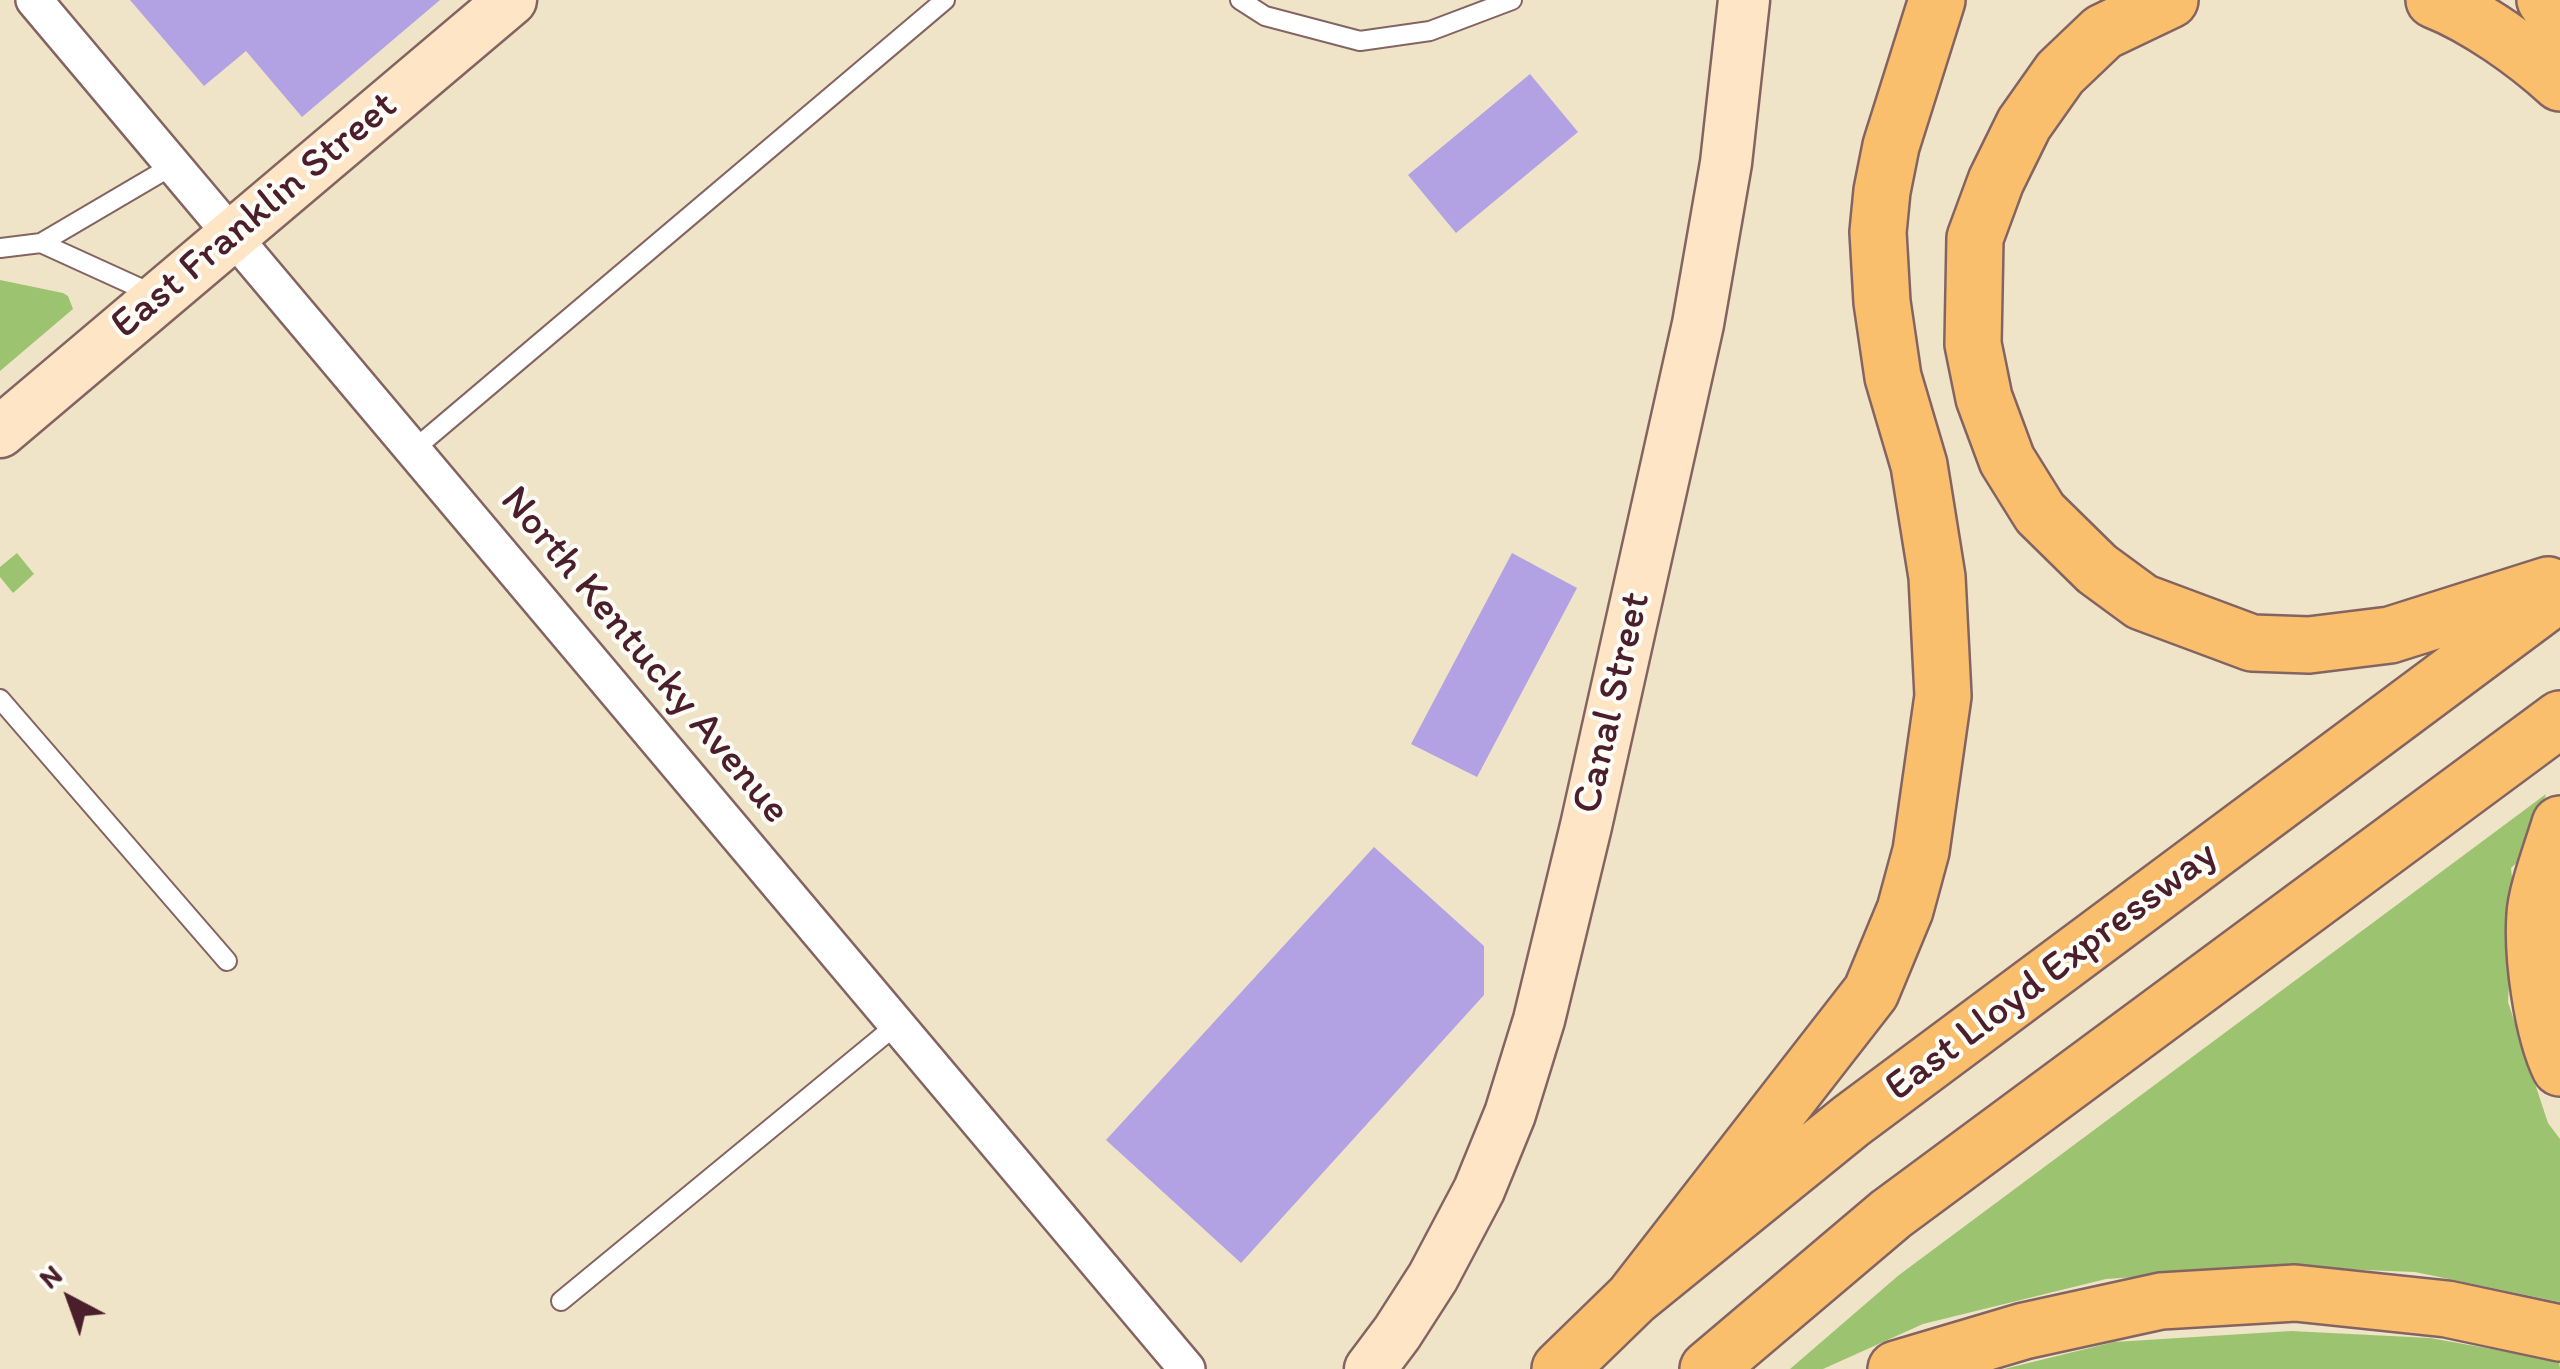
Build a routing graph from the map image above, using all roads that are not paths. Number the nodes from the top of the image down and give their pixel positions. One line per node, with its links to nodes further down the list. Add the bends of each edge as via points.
1 (34, 0): 13 (street, North Kentucky Avenue)
2 (511, 0): 14 (street, East Franklin Street)
3 (945, 0): 19 (lane)
4 (1240, 0): 5 (lane, via 1265,16 1360,41 1430,30)
5 (1512, 0)
6 (1744, 0): 32 (street, Canal Street, via 1726,163 1698,324 1539,1020 1479,1190 1434,1277)
7 (1937, 0): 28 (highway, via 1891,146 1878,232 1893,377 1919,465 1937,577 1943,696 1921,851 1871,992)
8 (2170, 0): 20 (highway, via 2103,32 2060,73 2024,124 1975,238 1973,344 1984,398 2008,460 2040,513 2142,602 2252,643 2309,645 2390,635)
9 (2434, 0): 12 (highway, via 2484,27)
10 (2545, 0): 11 (highway)
11 (2560, 22)
12 (2560, 84)
13 (172, 166): 14 (street, North Kentucky Avenue); 15 (lane)
14 (232, 237): 17 (street, East Franklin Street); 19 (street, North Kentucky Avenue)
15 (41, 243): 16 (lane); 17 (lane)
16 (0, 248)
17 (160, 297): 18 (street, East Franklin Street)
18 (0, 432)
19 (412, 451): 26 (street, North Kentucky Avenue)
20 (2560, 580)
21 (2560, 593): 28 (highway, East Lloyd Expressway, via 1851,1121)
22 (0, 699): 25 (lane)
23 (2560, 719): 34 (highway, via 1891,1214)
24 (2560, 824): 27 (highway, via 2534,912 2539,992)
25 (227, 961)
26 (895, 1026): 29 (lane); 31 (street, North Kentucky Avenue)
27 (2560, 1068)
28 (1633, 1298): 33 (highway, East Lloyd Expressway)
29 (561, 1302)
30 (2560, 1333): 35 (highway, via 2447,1308 2296,1293 2161,1301)
31 (1186, 1369)
32 (1370, 1369)
33 (1560, 1369)
34 (1708, 1369)
35 (1896, 1369)

